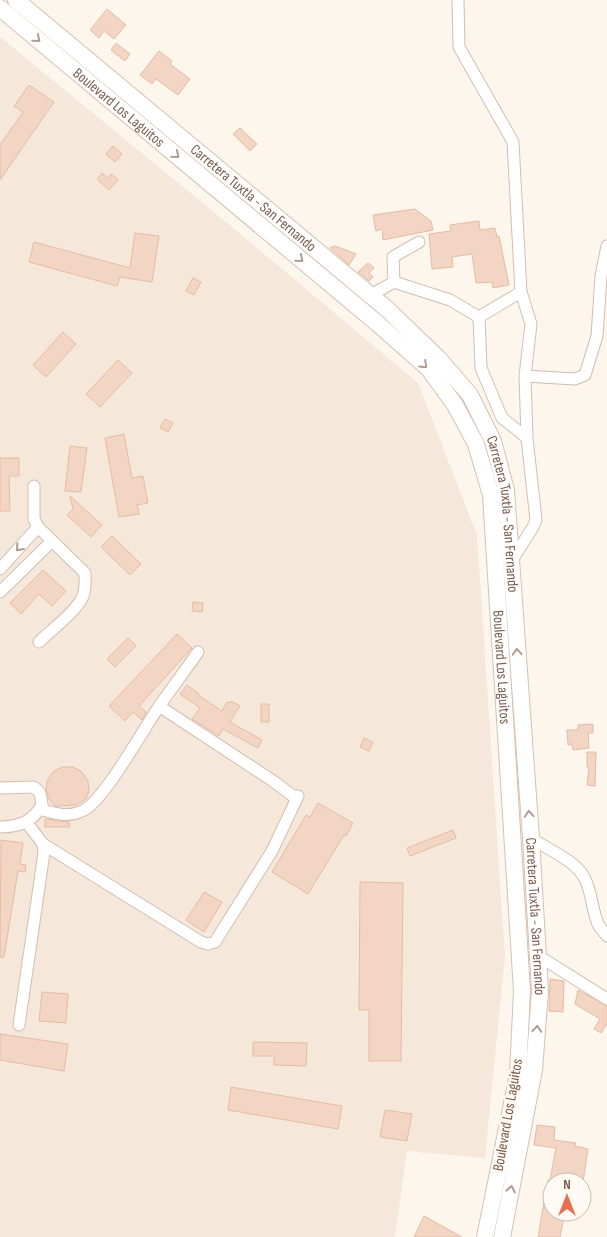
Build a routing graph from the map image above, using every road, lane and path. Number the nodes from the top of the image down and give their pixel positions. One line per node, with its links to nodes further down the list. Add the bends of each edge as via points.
1 (16, 0): 8 (main road, Carretera Tuxtla - San Fernando)
2 (458, 0): 7 (street, via 459,47 513,142)
3 (0, 8): 27 (main road, Boulevard Los Laguitos, one-way to 27, via 377,323 428,369 455,405 476,444 491,496)
4 (419, 242): 6 (street, via 393,257)
5 (607, 246): 10 (street, via 601,276 597,336 585,375 574,379)
6 (394, 282): 8 (street); 9 (street, via 450,300)
7 (521, 292): 9 (street); 10 (street, via 531,324)
8 (371, 296): 15 (main road, Carretera Tuxtla - San Fernando, via 439,359 470,395 493,441 506,490)
9 (479, 317): 11 (street, via 481,368 502,418)
10 (525, 376): 11 (street)
11 (526, 438): 15 (street, via 536,520)
12 (34, 486): 13 (street, via 34,519)
13 (38, 528): 14 (street); 16 (street, one-way to 16)
14 (52, 540): 17 (street); 18 (street, via 84,572 85,586 75,608)
15 (511, 562): 25 (main road, Carretera Tuxtla - San Fernando, one-way to 15)
16 (0, 569)
17 (0, 592)
18 (39, 642)
19 (198, 652): 20 (street)
20 (159, 706): 22 (street, via 90,807 64,815); 26 (street, via 293,796 298,796 272,851 215,942 201,942)
21 (0, 788): 22 (street, via 37,789 42,804)
22 (40, 809): 23 (street)
23 (27, 823): 24 (street); 26 (street)
24 (0, 827)
25 (531, 838): 27 (main road, Carretera Tuxtla - San Fernando); 28 (street, via 560,854 585,878 598,924)
26 (43, 844): 31 (street)
27 (526, 903): 29 (main road, Carretera Tuxtla - San Fernando); 32 (main road, Boulevard Los Laguitos, via 518,1074)
28 (607, 936)
29 (537, 955): 30 (street); 33 (main road, Carretera Tuxtla - San Fernando, one-way to 29, via 534,1070 540,991)
30 (607, 999)
31 (19, 1025)
32 (485, 1237)
33 (502, 1237)

